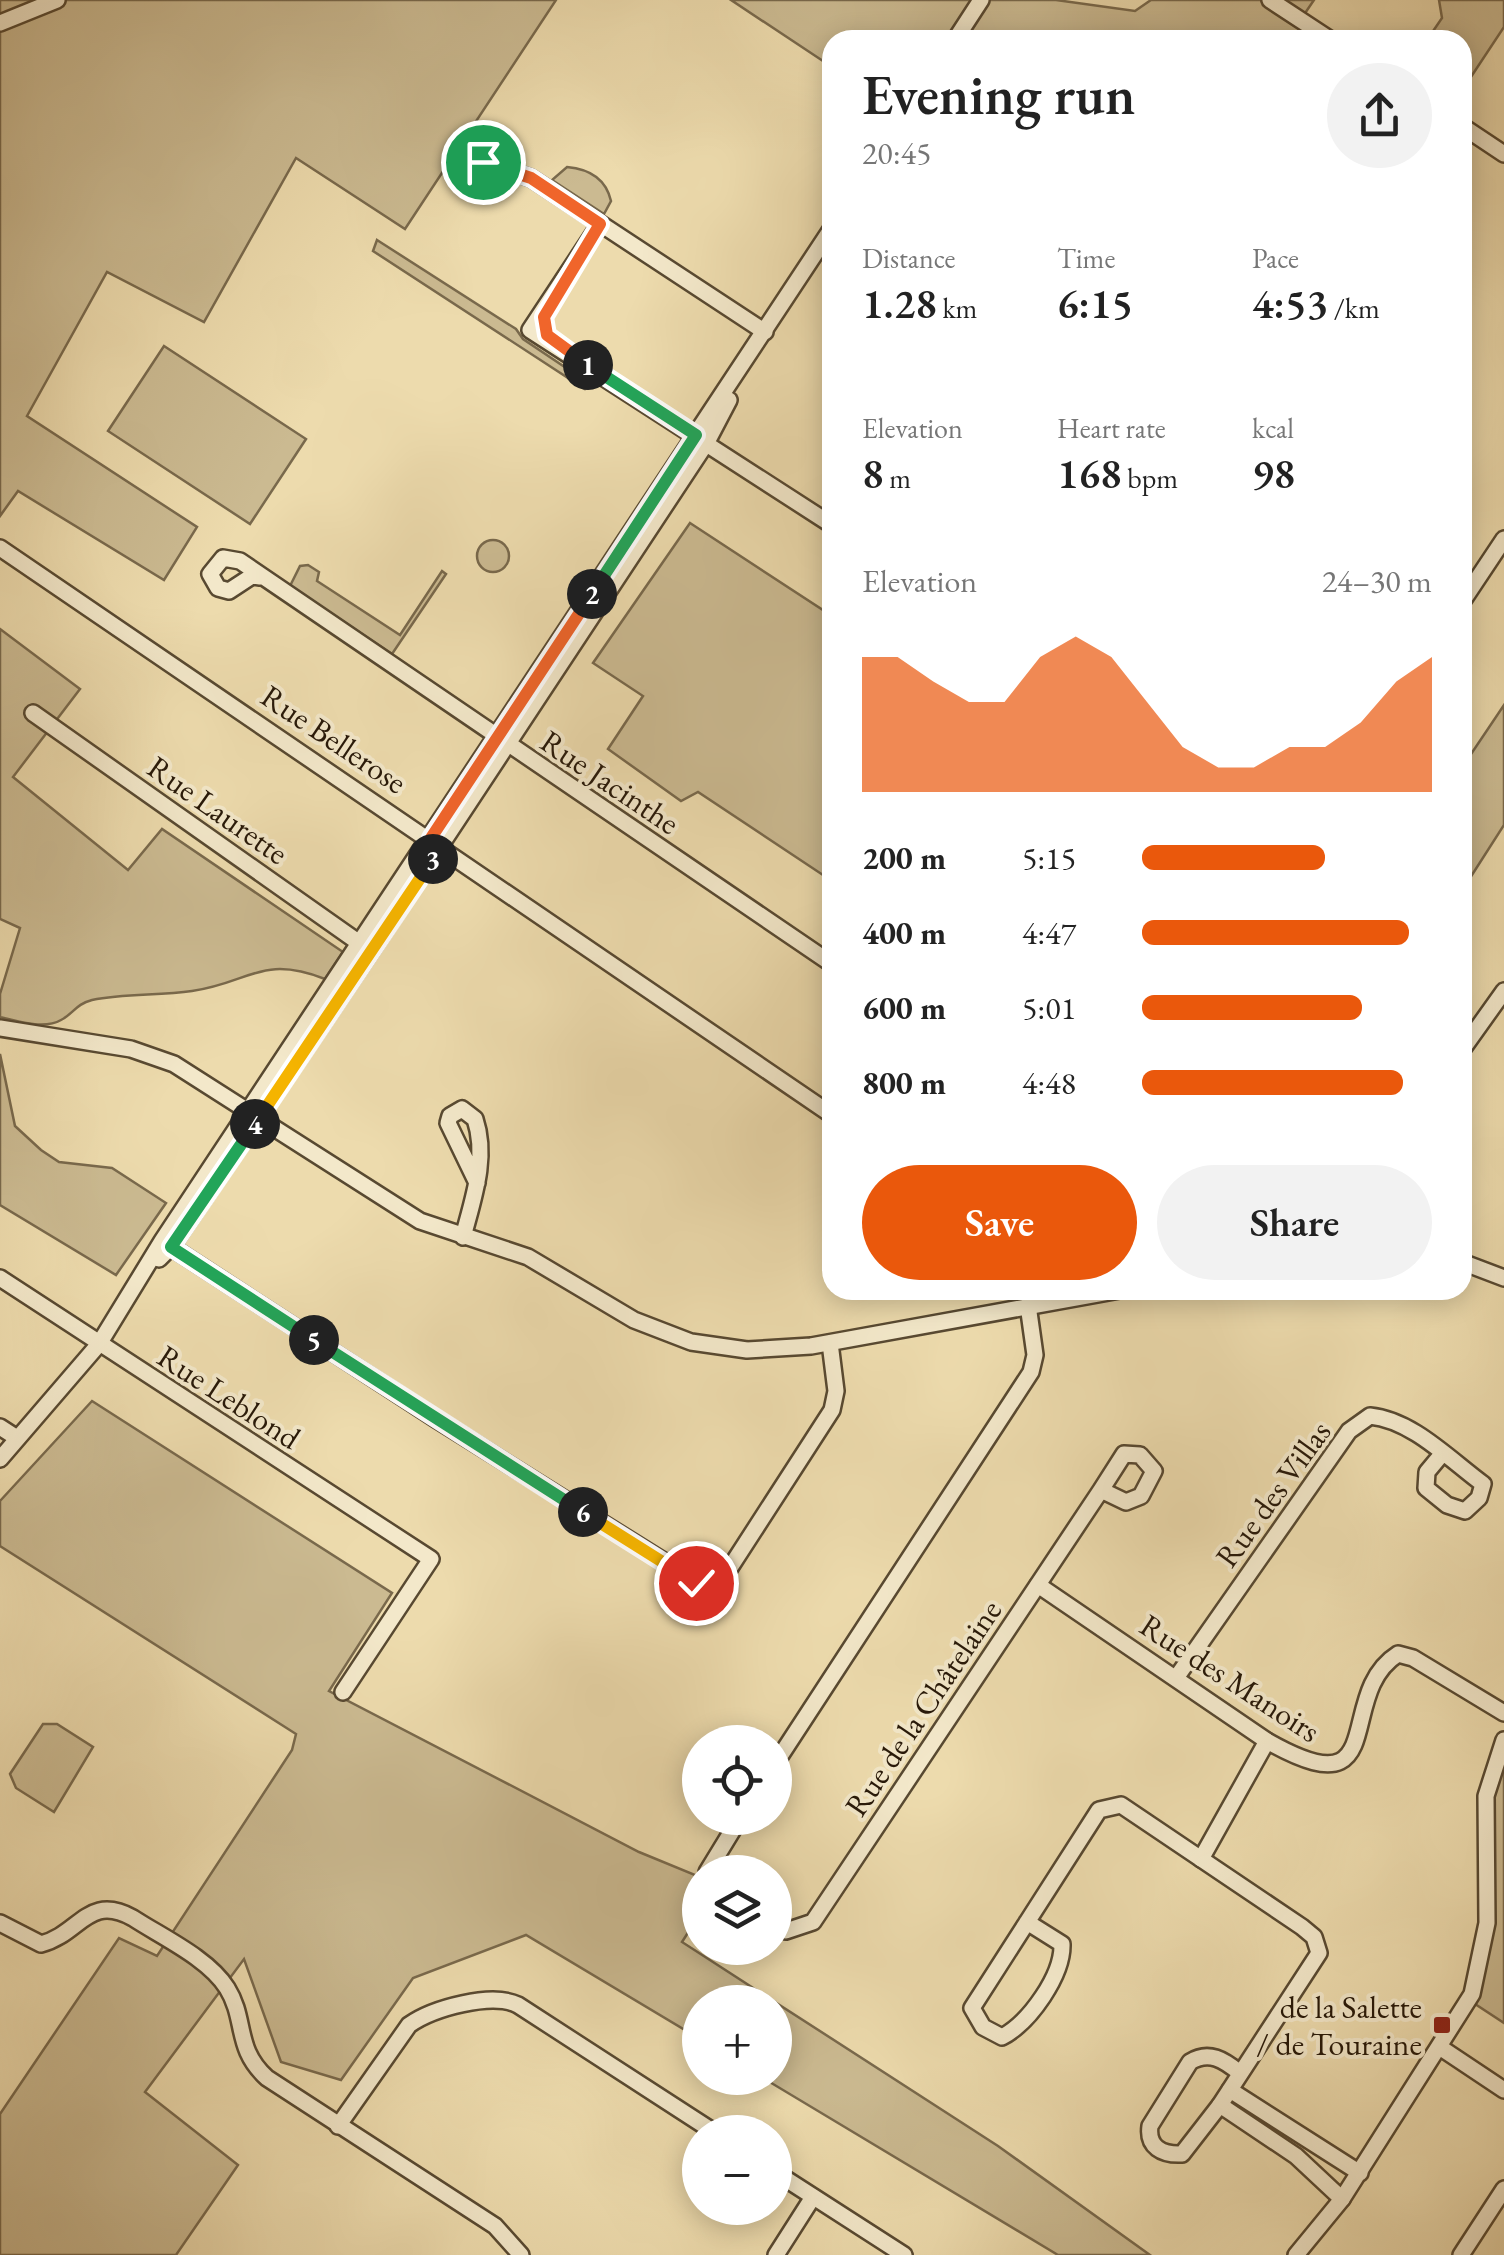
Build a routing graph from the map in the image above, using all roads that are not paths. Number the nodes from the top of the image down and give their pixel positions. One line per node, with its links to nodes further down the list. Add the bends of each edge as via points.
1 (57, 0): 4 (street)
2 (981, 0): 5 (street)
3 (1270, 0): 6 (street)
4 (0, 23)
5 (962, 30)
6 (1316, 30)
7 (1472, 133): 8 (street)
8 (1504, 154)
9 (510, 171): 10 (street)
10 (600, 224): 12 (street); 13 (street, via 530,330)
11 (822, 243): 12 (street)
12 (764, 332): 13 (street)
13 (702, 438): 14 (street); 20 (street)
14 (822, 518)
15 (1504, 539): 18 (street)
16 (0, 548): 21 (street, Rue Bellerose)
17 (260, 577): 20 (street, Rue Jacinthe)
18 (1472, 587)
19 (34, 713): 22 (street, Rue Laurette)
20 (502, 741): 21 (street); 23 (street, Rue Jacinthe)
21 (436, 843): 22 (street); 27 (street, Rue Bellerose)
22 (366, 948): 28 (street)
23 (822, 957)
24 (1504, 991): 26 (street)
25 (0, 1028): 28 (street, via 150,1054)
26 (1472, 1036)
27 (822, 1107)
28 (253, 1115): 30 (street, via 412,1217); 31 (street)
29 (476, 1183): 30 (street)
30 (463, 1237): 37 (street, via 528,1258 680,1339 746,1350)
31 (167, 1244): 37 (street, via 436,1420 696,1583 713,1587 832,1410); 38 (street)
32 (1472, 1266): 34 (street)
33 (0, 1278): 38 (street, Rue Leblond)
34 (1504, 1278)
35 (1059, 1300): 36 (street)
36 (1028, 1305): 37 (street); 48 (street, via 1031,1372)
37 (830, 1343)
38 (98, 1344): 40 (street); 46 (street, Rue Leblond, via 431,1559)
39 (0, 1427): 40 (street)
40 (17, 1438): 42 (street)
41 (1442, 1454): 45 (street, Rue des Villas, via 1394,1418 1370,1416 1350,1432)
42 (0, 1460)
43 (1100, 1490): 44 (street, Rue de la Châtelaine)
44 (1038, 1584): 45 (street, Rue des Manoirs); 54 (street, Rue de la Châtelaine, via 813,1922)
45 (1176, 1678): 50 (street, Rue des Manoirs)
46 (343, 1692)
47 (1504, 1713): 50 (street, Rue des Manoirs, via 1398,1654 1370,1688 1352,1750 1340,1761 1307,1764)
48 (792, 1738)
49 (1504, 1740): 55 (street, via 1486,1796 1484,1953 1472,1994)
50 (1267, 1742): 51 (street)
51 (1201, 1859): 52 (street, via 1121,1805 1098,1810); 56 (street, via 1314,1937 1319,1953)
52 (1027, 1922): 52 (street, via 972,2008 983,2027 1002,2037 1018,2028 1063,1963 1062,1944)
53 (0, 1923): 61 (street, via 42,1944 99,1910 133,1918 220,1979 252,2063)
54 (792, 1928)
55 (1441, 2048): 58 (street); 62 (street)
56 (1240, 2073): 57 (street); 59 (street, via 1222,2059 1200,2056 1190,2062 1148,2138 1168,2154 1182,2154)
57 (1230, 2090): 59 (street); 62 (street)
58 (1504, 2090)
59 (1220, 2105): 66 (street, via 1296,2156)
60 (688, 2115): 61 (street, via 500,1998 409,2025)
61 (338, 2126): 67 (street, via 495,2226)
62 (1360, 2173): 66 (street)
63 (792, 2184): 65 (street)
64 (1504, 2189): 71 (street)
65 (813, 2198): 68 (street); 69 (street)
66 (1342, 2199): 70 (street)
67 (521, 2255)
68 (776, 2255)
69 (904, 2255)
70 (1296, 2255)
71 (1460, 2255)

